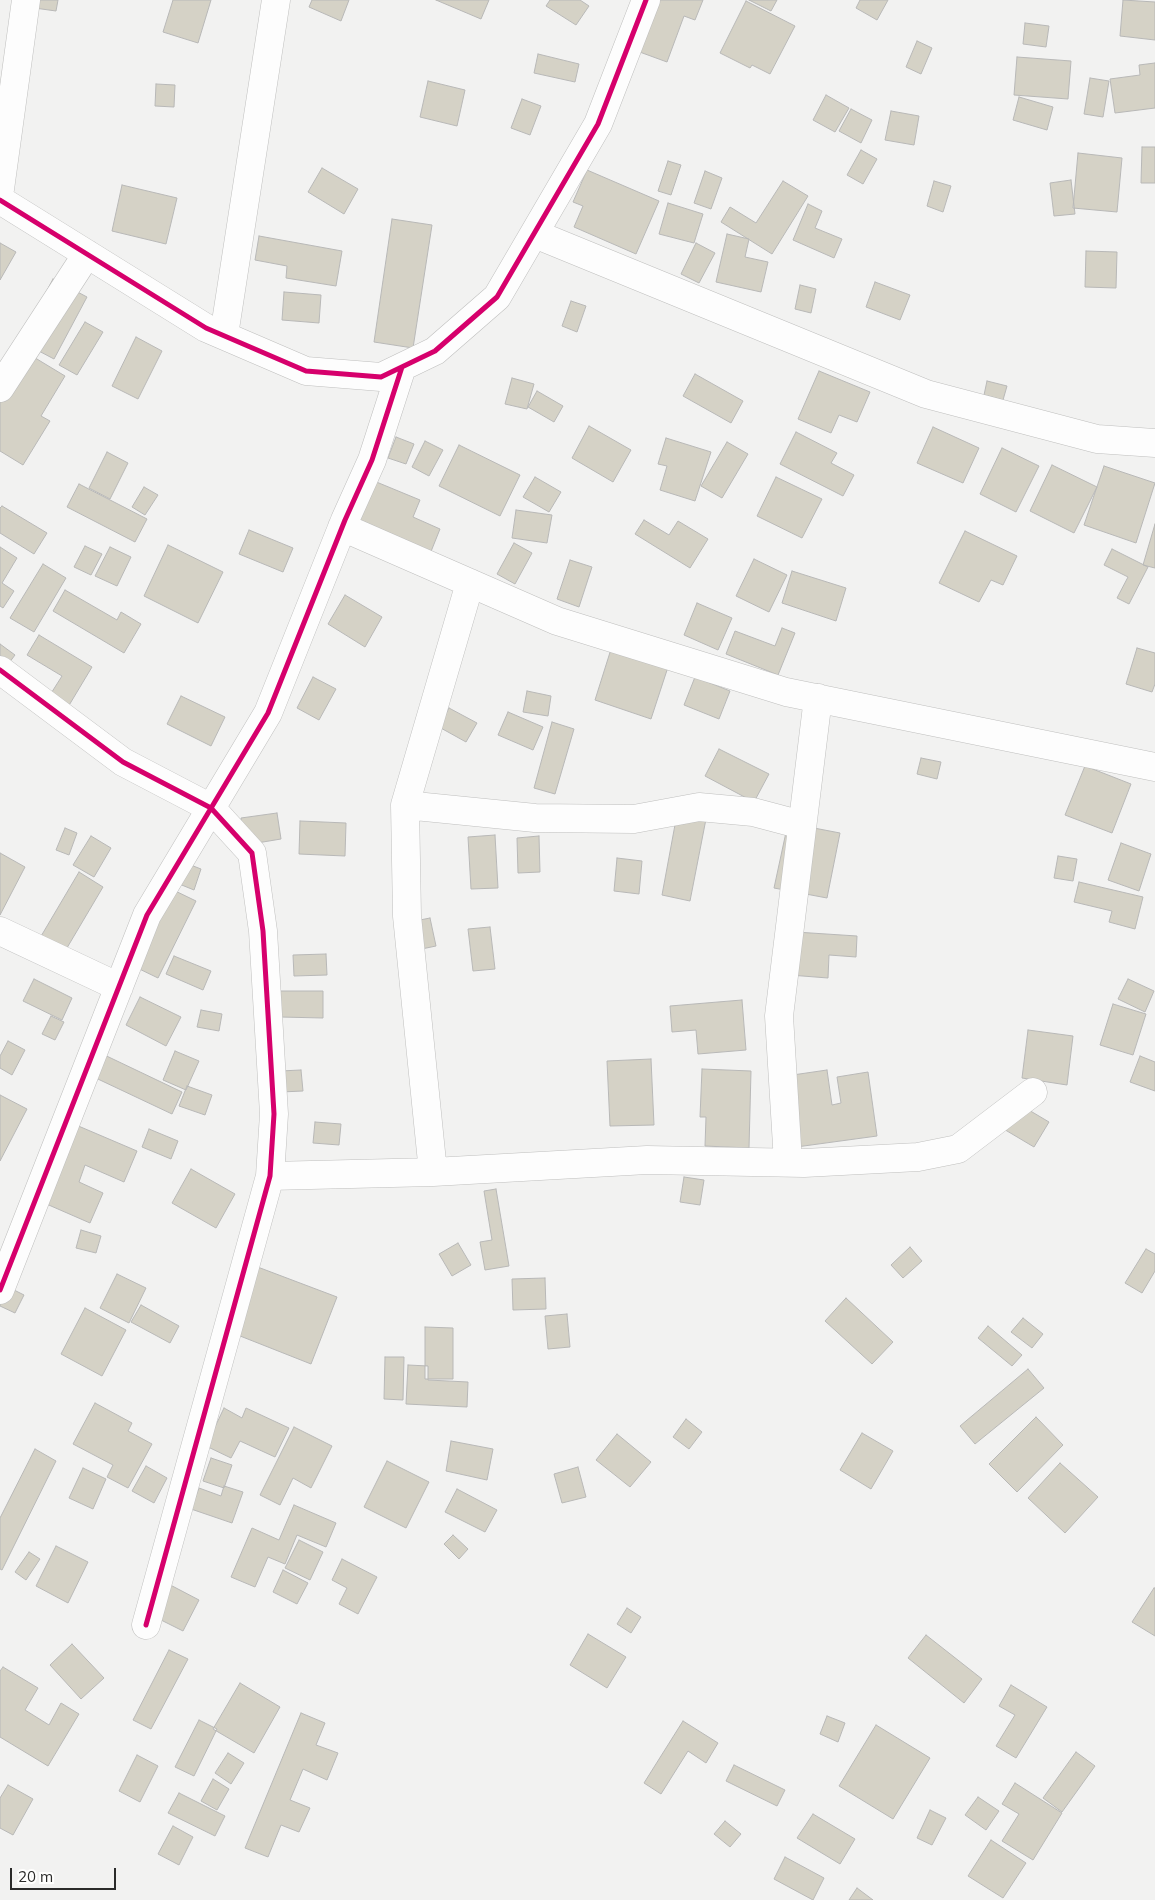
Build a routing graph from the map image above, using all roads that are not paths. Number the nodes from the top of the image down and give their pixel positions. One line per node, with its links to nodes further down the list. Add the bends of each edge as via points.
1 (26, 0): 4 (street)
2 (276, 0): 8 (street)
3 (646, 0): 6 (street, via 598,124)
4 (0, 189)
5 (0, 200): 7 (street)
6 (535, 234): 9 (street, via 497,297 435,351); 11 (street, via 926,394 1097,439)
7 (87, 254): 8 (street, via 206,328); 10 (street)
8 (224, 335): 9 (street, via 306,371 381,377)
9 (402, 367): 12 (street, via 372,460)
10 (0, 388)
11 (1155, 444)
12 (342, 527): 13 (street); 18 (street, via 268,713)
13 (470, 583): 15 (street, via 557,621 786,692); 17 (street)
14 (0, 670): 18 (street, via 124,762)
15 (818, 698): 16 (street); 19 (street)
16 (1155, 767)
17 (405, 805): 19 (street, via 534,818 634,820 699,806 753,812); 24 (street, via 407,916)
18 (211, 808): 21 (street, via 147,914); 25 (street, via 252,853 263,931 274,1114)
19 (802, 826): 23 (street, via 779,1016)
20 (0, 931): 21 (street)
21 (119, 987): 26 (street)
22 (1033, 1092): 23 (street, via 958,1149 918,1157)
23 (788, 1162): 24 (street, via 647,1160)
24 (433, 1172): 25 (street)
25 (270, 1176): 27 (street)
26 (0, 1290)
27 (146, 1625)

